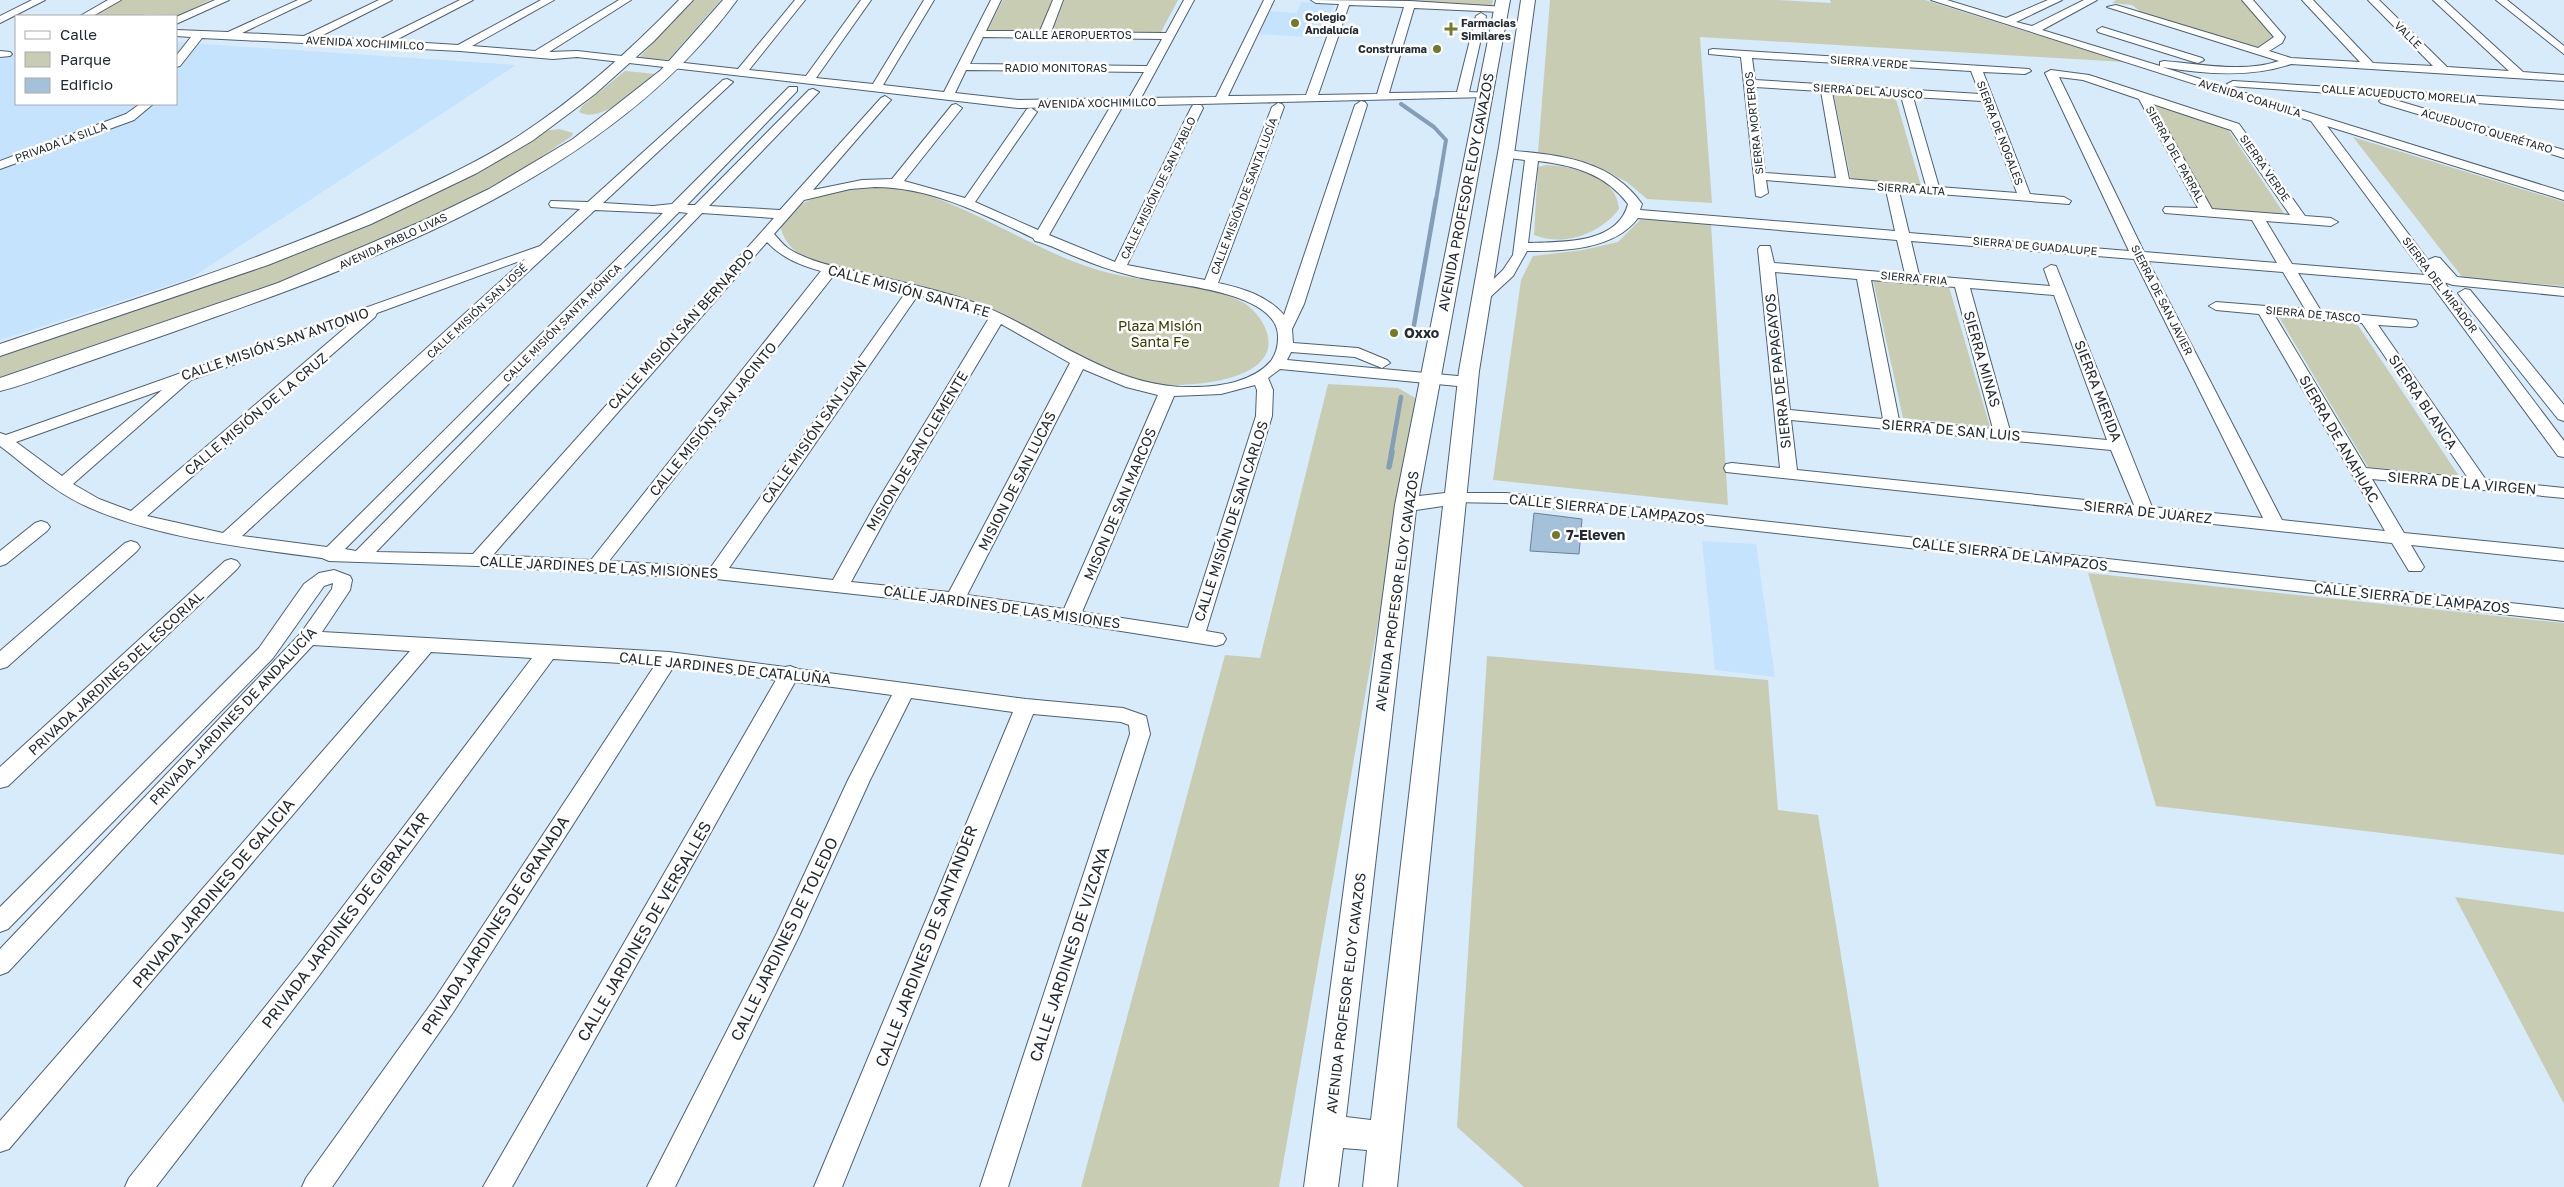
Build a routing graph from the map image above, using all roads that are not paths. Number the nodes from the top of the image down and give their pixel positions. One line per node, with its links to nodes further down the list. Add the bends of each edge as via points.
1 (40, 0): 38 (street)
2 (116, 0): 34 (street)
3 (224, 0): 37 (street)
4 (306, 0): 47 (street)
5 (387, 0): 49 (street)
6 (468, 0): 50 (street)
7 (549, 0): 51 (street)
8 (626, 0): 55 (street)
9 (686, 0): 61 (main road)
10 (730, 0): 67 (main road, AVENIDA PABLO LIVAS)
11 (800, 0): 73 (street)
12 (866, 0): 80 (street, CALLE MISIÓN SANTA MÓNICA)
13 (929, 0): 81 (street)
14 (996, 0): 45 (street)
15 (1058, 0): 46 (street)
16 (1189, 0): 48 (street)
17 (1268, 0): 94 (street)
18 (1316, 0): 29 (street)
19 (1528, 0): 89 (main road, AVENIDA PROFESOR ELOY CAVAZOS)
20 (1936, 0): 39 (street, AVENIDA COAHUILA)
21 (1962, 0): 36 (street, AVENIDA COAHUILA)
22 (2057, 0): 33 (street)
23 (2092, 0): 41 (street)
24 (2247, 0): 54 (street, via 2280,37)
25 (2307, 0): 63 (street)
26 (2373, 0): 72 (street, VALLE)
27 (2438, 0): 75 (street)
28 (2501, 0): 52 (street)
29 (1345, 1): 30 (street); 91 (street)
30 (1410, 4): 31 (street); 95 (street)
31 (1502, 4): 87 (main road, AVENIDA PROFESOR ELOY CAVAZOS)
32 (2112, 7): 54 (street)
33 (2031, 11): 36 (street); 41 (street)
34 (87, 15)
35 (1481, 16): 87 (street)
36 (2018, 17): 39 (street); 41 (street, AVENIDA COAHUILA)
37 (178, 20)
38 (0, 22): 40 (street)
39 (2006, 22): 41 (street, AVENIDA COAHUILA)
40 (15, 24)
41 (2044, 25): 59 (street, AVENIDA COAHUILA); 62 (street, AVENIDA COAHUILA)
42 (2102, 30): 65 (street)
43 (178, 33): 44 (street, AVENIDA XOCHIMILCO)
44 (199, 34): 47 (street, AVENIDA XOCHIMILCO); 58 (street)
45 (978, 34): 46 (street, CALLE AEROPUERTOS); 64 (street)
46 (1044, 35): 48 (street, CALLE AEROPUERTOS)
47 (229, 36): 49 (street, AVENIDA XOCHIMILCO)
48 (1168, 36): 68 (street)
49 (306, 40): 50 (street, AVENIDA XOCHIMILCO)
50 (381, 44): 51 (street, AVENIDA XOCHIMILCO)
51 (460, 48): 55 (street, AVENIDA XOCHIMILCO)
52 (2564, 51)
53 (1713, 52): 56 (street, SIERRA VERDE)
54 (2259, 52): 60 (street)
55 (538, 54): 57 (street, AVENIDA XOCHIMILCO)
56 (1746, 54): 66 (street, SIERRA VERDE); 78 (street, SIERRA MORTEROS)
57 (553, 56): 61 (street, AVENIDA XOCHIMILCO, via 564,62)
58 (178, 61)
59 (2135, 62): 62 (street); 84 (street, AVENIDA COAHUILA)
60 (2290, 62): 63 (street); 65 (street, via 2258,69)
61 (623, 64): 67 (street, AVENIDA XOCHIMILCO); 108 (main road)
62 (2172, 65): 65 (street); 79 (street, AVENIDA COAHUILA)
63 (2370, 66): 72 (street)
64 (962, 67): 68 (street, RADIO MONITORAS); 88 (street)
65 (2212, 67)
66 (1976, 68): 71 (street, SIERRA VERDE); 92 (street, SIERRA DE NOGALES)
67 (671, 69): 69 (street, AVENIDA XOCHIMILCO); 103 (main road, AVENIDA PABLO LIVAS)
68 (1150, 69): 96 (street)
69 (695, 70): 70 (street, AVENIDA XOCHIMILCO); 77 (street, via 691,75 695,77)
70 (712, 70): 73 (street, AVENIDA XOCHIMILCO)
71 (2025, 71)
72 (2444, 71): 75 (street)
73 (741, 73): 80 (street, AVENIDA XOCHIMILCO)
74 (2052, 73): 90 (street, SIERRA VERDE, via 2085,77); 144 (street, SIERRA DE SAN JAVIER)
75 (2520, 75): 76 (street)
76 (2564, 78)
77 (727, 82): 83 (street); 129 (street, CALLE MISIÓN SAN JOSÉ)
78 (1750, 83): 82 (street, SIERRA DEL AJUSCO); 116 (street, SIERRA MORTEROS)
79 (2233, 84): 85 (street, CALLE ACUEDUCTO MORELIA); 119 (street, AVENIDA COAHUILA)
80 (811, 86): 81 (street, AVENIDA XOCHIMILCO); 83 (street); 93 (street); 134 (street, CALLE MISIÓN SANTA MÓNICA)
81 (876, 88): 88 (street, AVENIDA XOCHIMILCO)
82 (1826, 88): 86 (street, SIERRA DEL AJUSCO); 117 (street)
83 (793, 89): 132 (street, CALLE MISIÓN SANTA MÓNICA)
84 (2220, 90): 105 (street); 107 (street, AVENIDA COAHUILA)
85 (2352, 91): 99 (street, CALLE ACUEDUCTO MORELIA); 112 (street, ACUEDUCTO QUERÉTARO)
86 (1906, 93): 92 (street, SIERRA DEL AJUSCO); 121 (street)
87 (1473, 95): 89 (main road); 95 (street, AVENIDA XOCHIMILCO); 110 (main road, AVENIDA PROFESOR ELOY CAVAZOS)
88 (948, 96): 96 (street, AVENIDA XOCHIMILCO, via 1020,104)
89 (1513, 96): 111 (main road, AVENIDA PROFESOR ELOY CAVAZOS)
90 (2143, 96): 105 (street, SIERRA VERDE); 133 (street, SIERRA DEL PARRAL)
91 (1311, 98): 94 (street, AVENIDA XOCHIMILCO); 95 (street, AVENIDA XOCHIMILCO)
92 (1986, 98): 125 (street, SIERRA DE NOGALES)
93 (885, 100): 101 (street); 124 (street, CALLE MISIÓN SAN BERNARDO)
94 (1220, 100): 96 (street, AVENIDA XOCHIMILCO)
95 (1385, 100): 98 (street)
96 (1133, 102)
97 (146, 105): 114 (street, PRIVADA LA SILLA, via 123,120)
98 (1361, 105): 100 (street); 168 (street, via 1297,304)
99 (2564, 105)
100 (1278, 107): 102 (street); 155 (street, CALLE MISIÓN DE SANTA LUCÍA)
101 (956, 108): 106 (street); 118 (street)
102 (1196, 108): 104 (street); 146 (street, CALLE MISIÓN DE SAN PABLO)
103 (620, 110): 108 (main road); 115 (main road, AVENIDA PABLO LIVAS)
104 (1115, 110): 106 (street); 140 (street)
105 (2189, 111): 136 (street, SIERRA VERDE, via 2238,129)
106 (1031, 112): 128 (street)
107 (2315, 118): 109 (street, AVENIDA COAHUILA); 151 (street, SIERRA DEL MIRADOR)
108 (576, 119): 115 (main road, via 580,130 577,137); 169 (main road, via 543,126 448,181 322,238 235,271)
109 (2336, 125): 123 (street, AVENIDA COAHUILA); 153 (street, SIERRA DEL MIRADOR)
110 (1474, 147): 111 (main road); 175 (main road, AVENIDA PROFESOR ELOY CAVAZOS)
111 (1506, 150): 113 (street); 160 (main road, AVENIDA PROFESOR ELOY CAVAZOS)
112 (2564, 154)
113 (1532, 157): 130 (street, via 1590,169 1624,189); 142 (street)
114 (0, 165)
115 (541, 166): 180 (main road, AVENIDA PABLO LIVAS, via 495,193 336,267)
116 (1759, 176): 117 (street, SIERRA ALTA); 122 (street, SIERRA MORTEROS)
117 (1843, 183): 120 (street, SIERRA ALTA)
118 (895, 184): 124 (street, via 849,185); 128 (street, via 928,190)
119 (2564, 186)
120 (1892, 188): 121 (street, SIERRA ALTA); 139 (street)
121 (1934, 191): 125 (street, SIERRA ALTA)
122 (1761, 192)
123 (2564, 196)
124 (800, 197): 138 (street, CALLE MISIÓN SAN BERNARDO)
125 (2025, 198): 126 (street, SIERRA ALTA)
126 (2064, 201)
127 (556, 204): 129 (street)
128 (968, 204): 140 (street)
129 (593, 206): 132 (street); 141 (street, CALLE MISIÓN SAN JOSÉ)
130 (1635, 209): 139 (street, SIERRA DE GUADALUPE); 142 (street, via 1620,229 1592,241)
131 (2170, 210): 133 (street)
132 (672, 212): 134 (street); 170 (street, CALLE MISIÓN SANTA MÓNICA)
133 (2207, 212): 135 (street)
134 (693, 214): 138 (street); 171 (street, CALLE MISIÓN SANTA MÓNICA)
135 (2256, 216): 136 (street); 145 (street)
136 (2300, 219): 137 (street)
137 (2331, 222)
138 (774, 224): 149 (street, CALLE MISIÓN SANTA FE, via 793,257); 208 (street, CALLE MISIÓN SAN BERNARDO)
139 (1902, 231): 144 (street, SIERRA DE GUADALUPE); 152 (street)
140 (1040, 238): 146 (street)
141 (544, 247): 162 (street, CALLE MISIÓN SAN ANTONIO); 201 (street, CALLE MISIÓN SAN JOSÉ, via 440,347)
142 (1522, 247): 160 (street, via 1508,273)
143 (1765, 249): 147 (street, SIERRA DE PAPAGAYOS)
144 (2136, 250): 145 (street, SIERRA DE GUADALUPE); 199 (street, SIERRA DE SAN JAVIER)
145 (2284, 263): 151 (street, SIERRA DE GUADALUPE); 164 (street)
146 (1119, 267): 155 (street)
147 (1767, 267): 150 (street, SIERRA FRIA); 182 (street, SIERRA DE PAPAGAYOS)
148 (2052, 269): 157 (street, SIERRA MERIDA)
149 (830, 270): 156 (street, CALLE MISIÓN SANTA FE); 210 (street, CALLE MISIÓN SAN JACINTO)
150 (1863, 274): 152 (street, SIERRA FRIA); 184 (street)
151 (2431, 275): 178 (street, SIERRA DEL MIRADOR)
152 (1913, 278): 154 (street, SIERRA FRIA)
153 (2453, 281): 159 (street)
154 (1961, 282): 157 (street, SIERRA FRIA); 185 (street, SIERRA MINAS)
155 (1210, 285): 168 (street, via 1256,300 1277,316)
156 (914, 290): 165 (street, CALLE MISIÓN SANTA FE); 212 (street, CALLE MISIÓN SAN JUAN)
157 (2060, 291): 187 (street, SIERRA MERIDA)
158 (2465, 293): 179 (street, SIERRA DEL MIRADOR)
159 (2561, 295)
160 (1482, 297): 177 (main road, AVENIDA PROFESOR ELOY CAVAZOS)
161 (2216, 306): 163 (street, SIERRA DE TASCO)
162 (377, 309): 176 (street, CALLE MISIÓN SAN ANTONIO); 198 (street, CALLE MISIÓN DE LA CRUZ)
163 (2264, 310): 164 (street, SIERRA DE TASCO); 191 (street, SIERRA DE ANAHUAC)
164 (2316, 315): 166 (street, SIERRA DE TASCO)
165 (998, 316): 172 (street, CALLE MISIÓN SANTA FE); 213 (street, MISION DE SAN CLEMENTE)
166 (2367, 319): 167 (street, SIERRA DE TASCO); 192 (street, SIERRA BLANCA)
167 (2411, 323)
168 (1285, 329): 173 (street)
169 (0, 350)
170 (530, 356): 171 (street); 204 (street, CALLE MISIÓN SANTA MÓNICA)
171 (554, 358): 206 (street, CALLE MISIÓN SANTA MÓNICA)
172 (1078, 363): 181 (street, CALLE MISIÓN SANTA FE, via 1136,386); 214 (street, MISION DE SAN LUCAS)
173 (1275, 363): 174 (street, CALLE MISIÓN SANTA FE); 174 (street, via 1347,379 1362,379); 181 (street, CALLE MISIÓN SANTA FE, via 1212,390); 217 (street, CALLE MISIÓN DE SAN CARLOS, via 1265,390 1264,416)
174 (1380, 368): 175 (street, CALLE MISIÓN SANTA FE)
175 (1433, 373): 177 (street, CALLE MISIÓN SANTA FE); 196 (main road, AVENIDA PROFESOR ELOY CAVAZOS)
176 (189, 374): 186 (street, CALLE MISIÓN SAN ANTONIO); 193 (street)
177 (1469, 376): 194 (main road, AVENIDA PROFESOR ELOY CAVAZOS)
178 (2508, 377): 179 (street); 188 (street, SIERRA DEL MIRADOR)
179 (2535, 380): 183 (street, SIERRA DEL MIRADOR)
180 (0, 385)
181 (1168, 391): 215 (street, MISON DE SAN MARCOS)
182 (1782, 414): 184 (street, SIERRA DE SAN LUIS); 190 (street, SIERRA DE PAPAGAYOS)
183 (2564, 416)
184 (1892, 424): 185 (street, SIERRA DE SAN LUIS)
185 (2003, 435): 187 (street, SIERRA DE SAN LUIS)
186 (2, 439): 193 (street, CALLE JARDINES DE LAS MISIONES)
187 (2118, 446): 197 (street, SIERRA MERIDA)
188 (2564, 452)
189 (1732, 468): 190 (street, SIERRA DE JUAREZ)
190 (1789, 474): 197 (street, SIERRA DE JUAREZ)
191 (2360, 474): 192 (street, SIERRA DE LA VIRGEN); 202 (street, SIERRA DE ANAHUAC)
192 (2480, 484): 195 (street, SIERRA DE LA VIRGEN)
193 (62, 485): 198 (street, CALLE JARDINES DE LAS MISIONES, via 92,503)
194 (1456, 490): 196 (main road); 216 (street, CALLE SIERRA DE LAMPAZOS, via 1490,497); 232 (main road, AVENIDA PROFESOR ELOY CAVAZOS)
195 (2564, 493)
196 (1406, 505): 231 (main road, AVENIDA PROFESOR ELOY CAVAZOS)
197 (2146, 512): 199 (street, SIERRA DE JUAREZ)
198 (134, 518): 201 (street, CALLE JARDINES DE LAS MISIONES)
199 (2276, 526): 202 (street, SIERRA DE JUAREZ)
200 (41, 527): 207 (street)
201 (227, 540): 204 (street, CALLE JARDINES DE LAS MISIONES)
202 (2398, 540): 205 (street, SIERRA DE JUAREZ); 211 (street, SIERRA DE ANAHUAC)
203 (131, 547): 223 (street)
204 (329, 555): 206 (street, CALLE JARDINES DE LAS MISIONES)
205 (2564, 555)
206 (360, 558): 208 (street, CALLE JARDINES DE LAS MISIONES)
207 (0, 560)
208 (478, 560): 210 (street, CALLE JARDINES DE LAS MISIONES)
209 (231, 565): 228 (street, PRIVADA JARDINES DEL ESCORIAL)
210 (595, 567): 212 (street, CALLE JARDINES DE LAS MISIONES)
211 (2415, 568)
212 (716, 574): 213 (street, CALLE JARDINES DE LAS MISIONES)
213 (839, 586): 214 (street, CALLE JARDINES DE LAS MISIONES)
214 (956, 599): 215 (street, CALLE JARDINES DE LAS MISIONES)
215 (1071, 616): 217 (street, CALLE JARDINES DE LAS MISIONES)
216 (2564, 616)
217 (1194, 635): 219 (street, CALLE JARDINES DE LAS MISIONES)
218 (308, 638): 220 (street, CALLE JARDINES DE CATALUÑA); 229 (street, PRIVADA JARDINES DE ANDALUCÍA, via 341,590 344,583 341,579 323,579 309,588 266,653); 230 (street, PRIVADA JARDINES DE ANDALUCÍA)
219 (1216, 639)
220 (425, 646): 221 (street, CALLE JARDINES DE CATALUÑA); 233 (street, PRIVADA JARDINES DE GALICIA)
221 (548, 651): 222 (street, CALLE JARDINES DE CATALUÑA); 234 (street, PRIVADA JARDINES DE GIBRALTAR, via 309,970)
222 (669, 658): 224 (street, CALLE JARDINES DE CATALUÑA); 235 (street, PRIVADA JARDINES DE GRANADA, via 445,1004)
223 (0, 662)
224 (790, 674): 225 (street, CALLE JARDINES DE CATALUÑA); 236 (street, CALLE JARDINES DE VERSALLES)
225 (905, 689): 226 (street, CALLE JARDINES DE CATALUÑA); 237 (street, CALLE JARDINES DE TOLEDO, via 788,934)
226 (1026, 706): 227 (street, CALLE JARDINES DE CATALUÑA, via 1123,714); 238 (street, CALLE JARDINES DE SANTANDER, via 975,823 887,1048)
227 (1138, 721): 239 (street, CALLE JARDINES DE VIZCAYA, via 1140,734)
228 (0, 780)
229 (0, 922)
230 (0, 965)
231 (1329, 1131): 232 (main road); 240 (main road, AVENIDA PROFESOR ELOY CAVAZOS)
232 (1386, 1137): 241 (main road, AVENIDA PROFESOR ELOY CAVAZOS)
233 (0, 1140)
234 (139, 1187)
235 (316, 1187)
236 (497, 1187)
237 (661, 1187)
238 (828, 1187)
239 (994, 1187)
240 (1322, 1187)
241 (1380, 1187)

